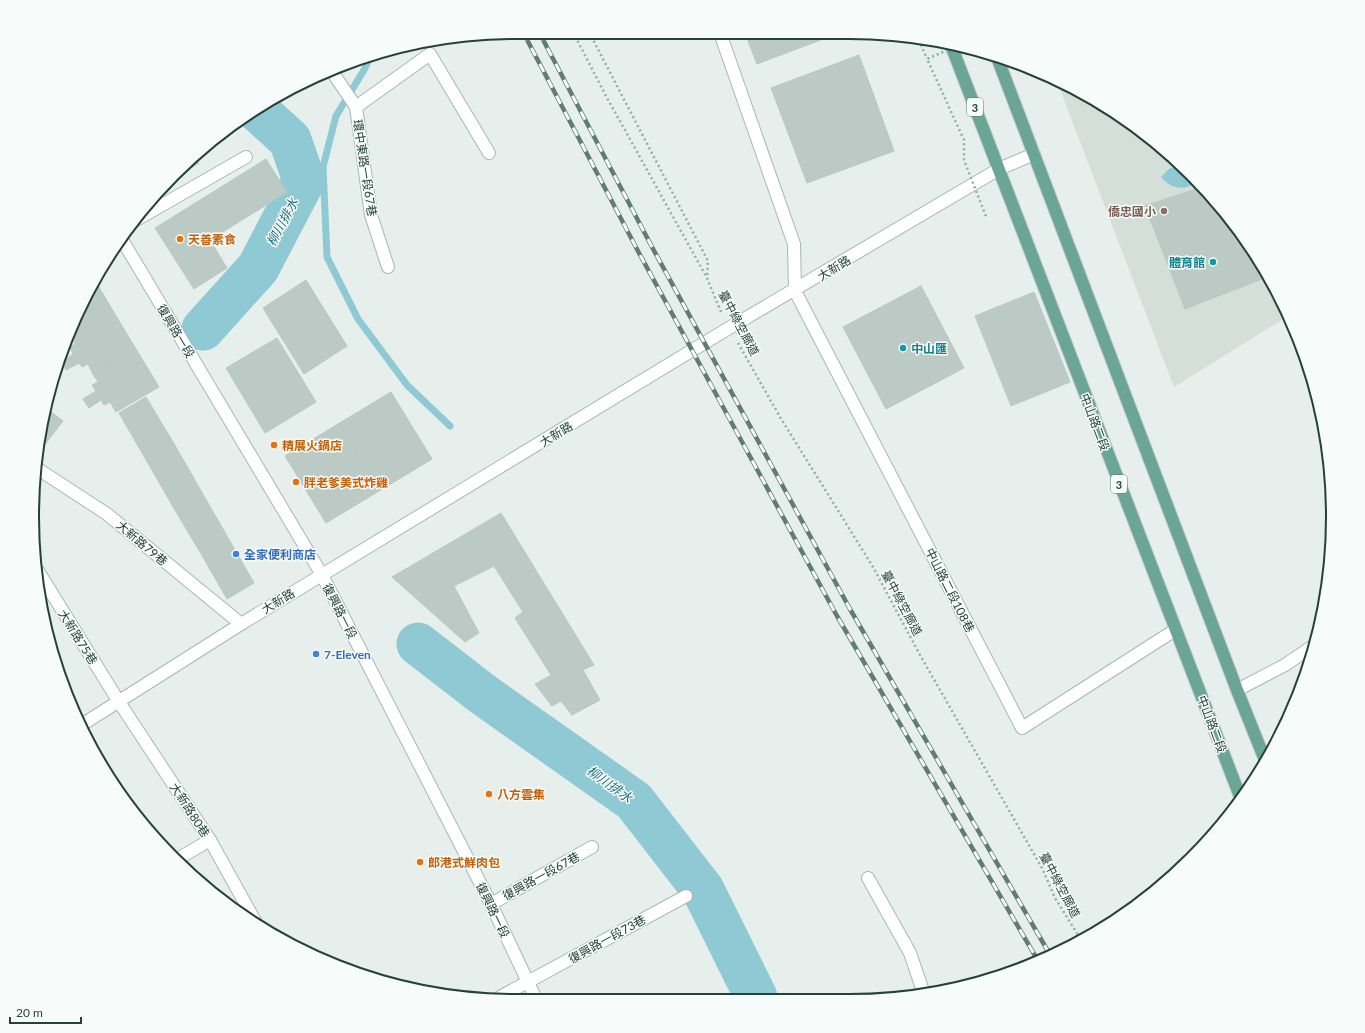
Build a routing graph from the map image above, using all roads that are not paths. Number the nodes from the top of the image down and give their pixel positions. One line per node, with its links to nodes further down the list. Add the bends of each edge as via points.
1 (722, 39): 13 (street, via 794,244)
2 (953, 51): 9 (main road, 中山路二段 / 3)
3 (999, 63): 7 (main road)
4 (334, 75): 5 (street, 環中東路一段67巷)
5 (356, 107): 6 (street, via 430,54); 12 (street, 環中東路一段67巷, via 371,215)
6 (489, 153)
7 (1034, 154): 9 (street, 大新路); 20 (main road)
8 (246, 157): 10 (street)
9 (999, 169): 13 (street, 大新路); 18 (main road, 中山路二段 / 3)
10 (148, 213)
11 (124, 244): 15 (street, 復興路一段)
12 (388, 267)
13 (795, 291): 15 (street, 大新路, via 729,328); 18 (street, 中山路二段108巷, via 1022,728)
14 (41, 471): 17 (street, 大新路79巷, via 107,514)
15 (322, 575): 17 (street, 大新路); 30 (street, 復興路一段)
16 (43, 579): 21 (street, 大新路75巷)
17 (241, 624): 21 (street, 大新路)
18 (1175, 630): 24 (main road, 中山路二段 / 3)
19 (1307, 650): 20 (street, via 1285,666)
20 (1237, 690): 23 (main road)
21 (119, 702): 22 (street, 大新路); 25 (street, 大新路80巷)
22 (86, 722)
23 (1263, 754)
24 (1239, 792)
25 (210, 840): 27 (street); 31 (street, 大新路80巷)
26 (592, 847): 30 (street, 復興路一段67巷)
27 (182, 857)
28 (868, 878): 33 (street, via 910,953)
29 (686, 896): 32 (street, 復興路一段73巷)
30 (491, 904): 32 (street, 復興路一段)
31 (251, 914)
32 (527, 983): 34 (street, 復興路一段73巷); 35 (street, 復興路一段)
33 (922, 988)
34 (506, 994)
35 (533, 994)

